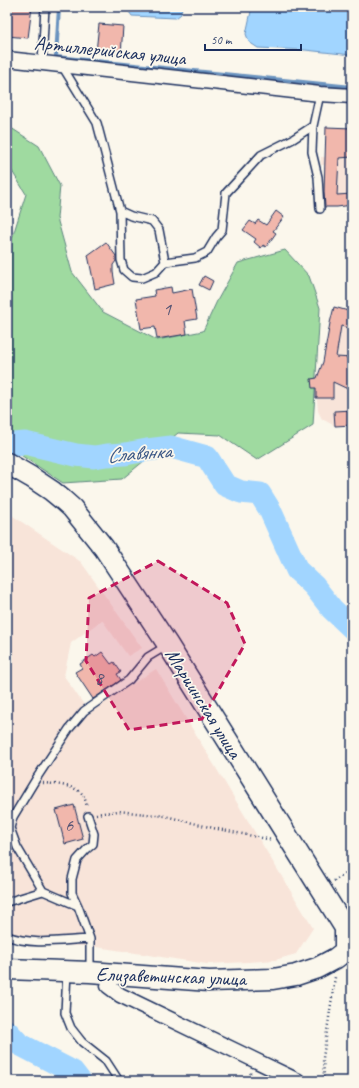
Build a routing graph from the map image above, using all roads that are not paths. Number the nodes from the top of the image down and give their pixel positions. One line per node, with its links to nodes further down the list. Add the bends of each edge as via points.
1 (45, 7): 3 (lane)
2 (7, 59): 3 (street, Артиллерийская улица)
3 (42, 63): 4 (street, Артиллерийская улица)
4 (62, 66): 5 (street, Артиллерийская улица); 9 (lane, via 97,123)
5 (320, 94): 6 (street, Артиллерийская улица); 7 (lane)
6 (352, 96)
7 (313, 126): 8 (lane, via 312,152 318,177); 10 (lane, via 261,155 226,193 222,230 207,252 195,258)
8 (320, 209)
9 (120, 210): 10 (lane, via 131,216 152,221 159,230); 10 (lane, via 121,260 124,270 132,277 142,278 156,272)
10 (165, 262)
11 (7, 464): 12 (street, Мариинская улица, via 31,477 72,508 104,548)
12 (168, 645): 14 (lane, via 148,657 129,680 84,711 69,729 13,817 10,828 17,847); 19 (street, Мариинская улица, via 345,928)
13 (88, 816): 16 (lane, via 94,834 93,844 77,860 72,879 72,892)
14 (43, 891): 15 (lane); 16 (lane)
15 (7, 902)
16 (78, 906): 18 (lane)
17 (7, 936): 18 (lane, via 38,942)
18 (90, 939): 22 (lane)
19 (344, 954): 22 (street, Елизаветинская улица, via 317,968 273,979 209,981)
20 (7, 970): 21 (street, Елизаветинская улица)
21 (67, 972): 22 (street, Елизаветинская улица); 24 (lane, via 65,1013 71,1028 82,1042 106,1061)
22 (90, 972)
23 (108, 986): 25 (street, via 120,995)
24 (119, 1081)
25 (298, 1081)

